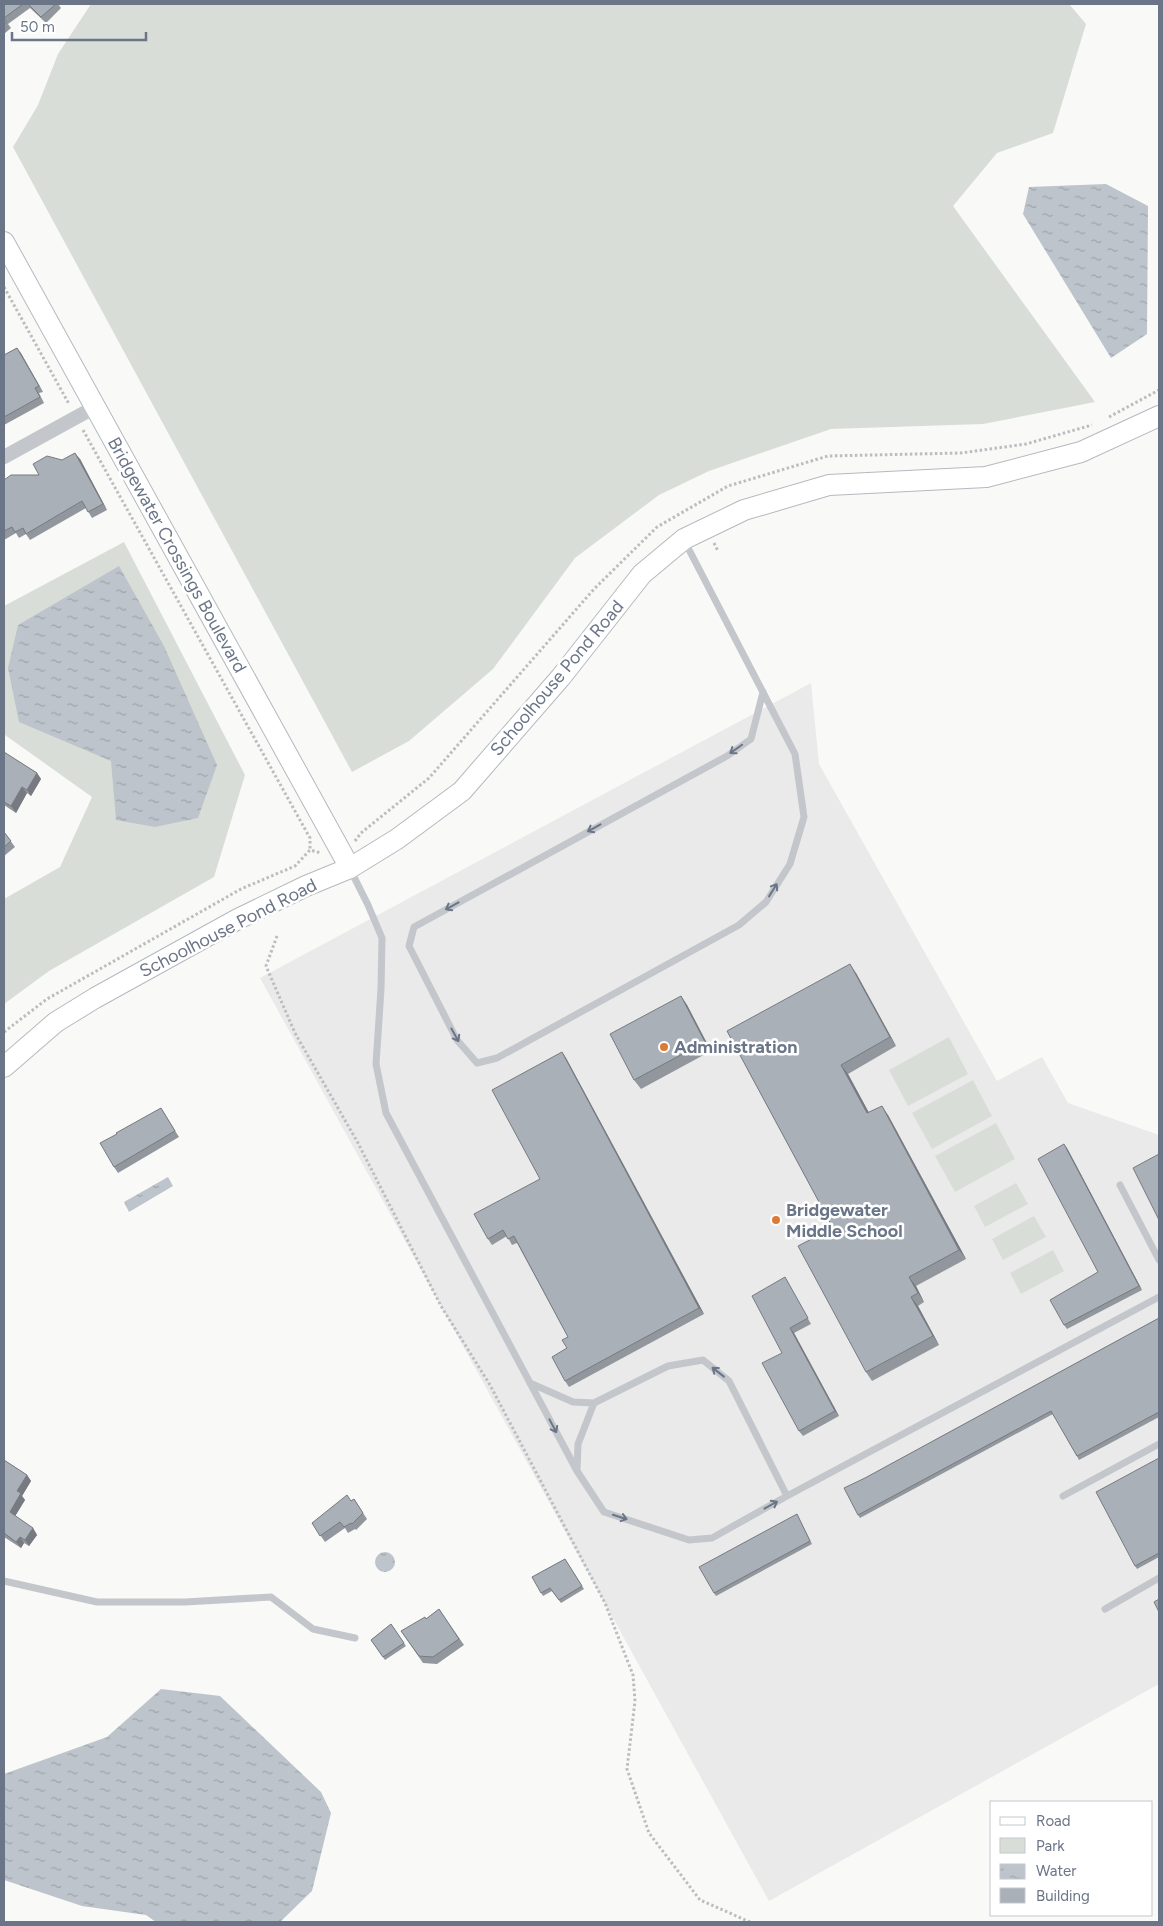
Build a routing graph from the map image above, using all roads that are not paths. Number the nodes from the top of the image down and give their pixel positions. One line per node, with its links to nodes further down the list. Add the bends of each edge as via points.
1 (4, 242): 2 (street, Bridgewater Crossings Boulevard)
2 (95, 407): 4 (street); 7 (street, Bridgewater Crossings Boulevard)
3 (1159, 416): 5 (street, Schoolhouse Pond Road, via 1081,452 986,477 829,485 744,510)
4 (4, 457)
5 (684, 539): 6 (lane); 7 (street, Schoolhouse Pond Road, via 642,574 561,677 462,791 397,839)
6 (763, 692): 6 (lane, one-way to 6, via 751,740 414,927 409,946 457,1040 477,1063 497,1058 739,924 766,902 790,864 804,817 795,754)
7 (350, 868): 8 (street, Schoolhouse Pond Road, via 238,919 94,998 56,1022); 12 (lane, via 382,938 376,1064 386,1113)
8 (4, 1067)
9 (1120, 1185): 10 (lane)
10 (1159, 1260)
11 (1159, 1297): 16 (lane)
12 (530, 1383): 13 (lane, via 573,1402); 15 (lane, one-way to 15)
13 (594, 1403): 15 (lane, via 578,1444); 16 (lane, one-way to 13, via 729,1381 703,1360 668,1366)
14 (1159, 1444): 17 (lane)
15 (577, 1471): 16 (lane, one-way to 16, via 604,1512 689,1540 712,1538)
16 (788, 1496)
17 (1063, 1496)
18 (1159, 1578): 20 (lane)
19 (4, 1581): 21 (lane, via 97,1602 185,1602 271,1597 313,1629)
20 (1105, 1609)
21 (356, 1638)

